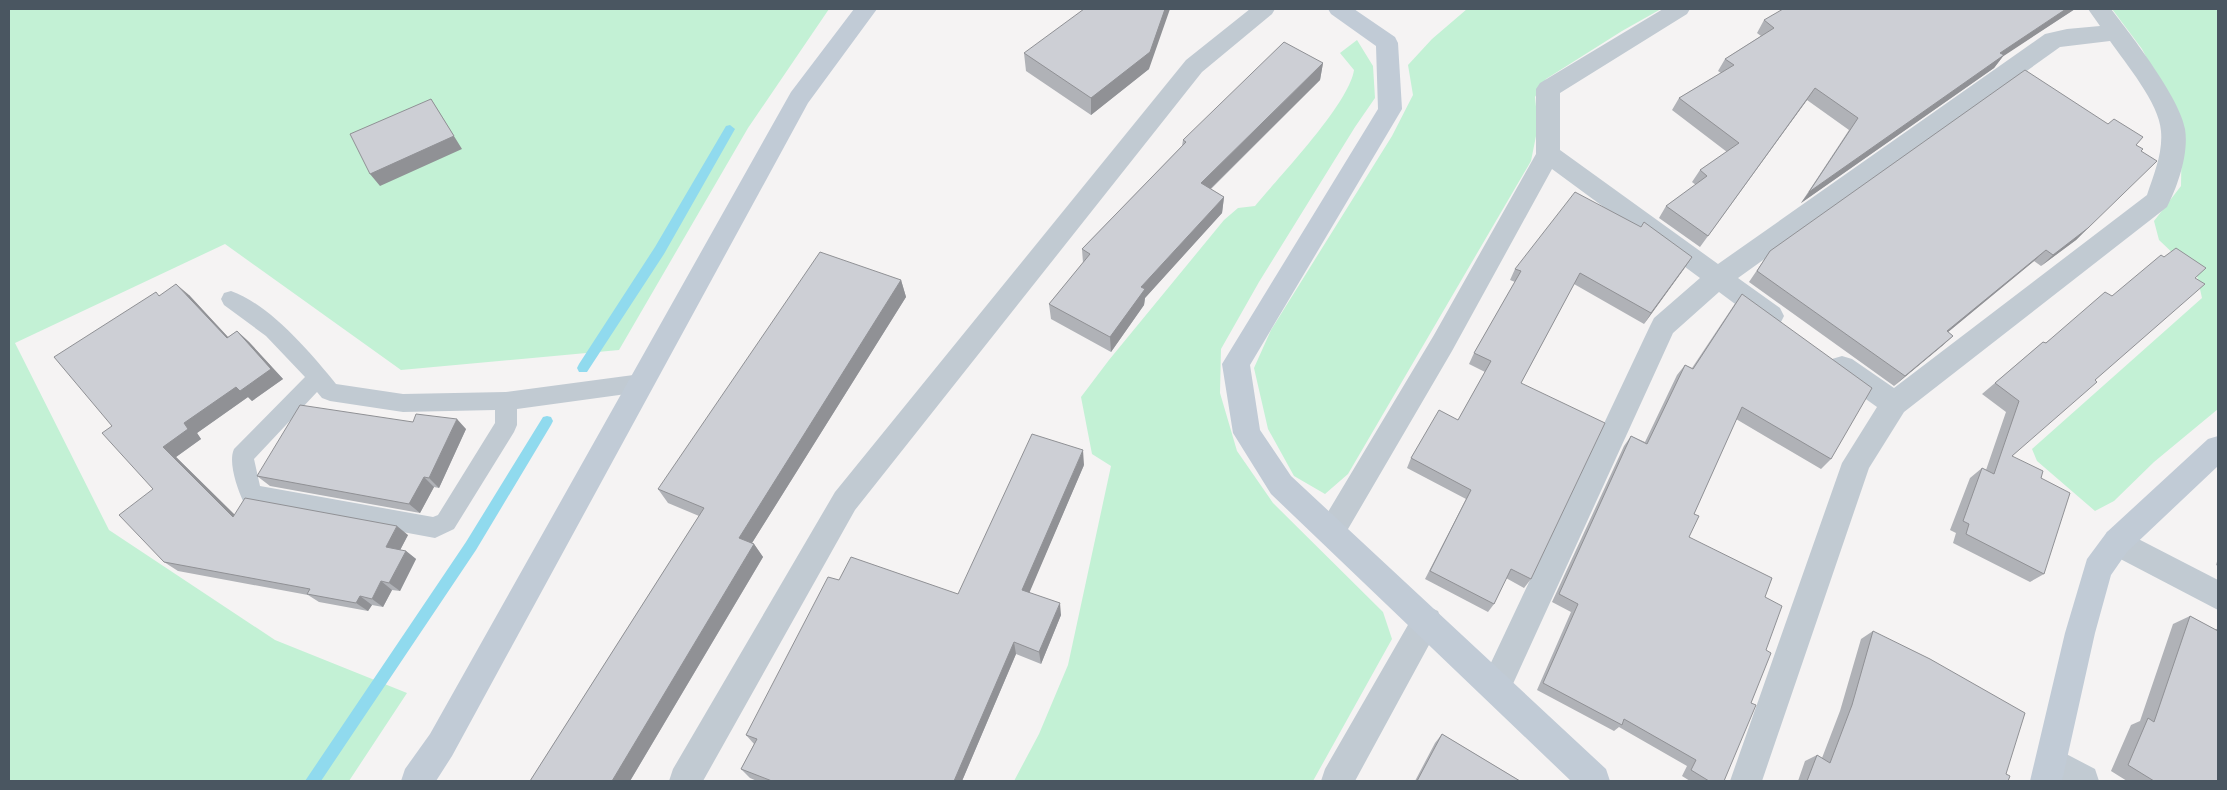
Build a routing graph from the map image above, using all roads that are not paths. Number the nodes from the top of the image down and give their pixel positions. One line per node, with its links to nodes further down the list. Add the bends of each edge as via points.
1 (866, 9): 13 (street, via 799,98)
2 (1264, 9): 24 (street, via 1194,66 845,501)
3 (1339, 9): 17 (street, via 1387,44 1390,108 1236,364 1247,433 1281,485)
4 (1679, 9): 7 (street, via 1548,89)
5 (2099, 9): 6 (street)
6 (2117, 33): 8 (street, via 2053,40); 15 (street, via 2164,107 2173,127 2173,151 2158,200)
7 (1548, 154): 8 (street); 17 (street, via 1443,343)
8 (1719, 277): 10 (street); 21 (street, via 1663,326)
9 (231, 299): 12 (lane, via 280,335)
10 (1787, 327)
11 (1824, 355): 15 (street)
12 (318, 377): 14 (lane, via 330,392 403,403); 14 (lane, via 242,456 251,494 435,528 446,522 506,425)
13 (641, 383): 14 (lane); 23 (street)
14 (506, 401)
15 (1894, 404): 27 (street, via 1856,463)
16 (2218, 448): 18 (street)
17 (1331, 532): 20 (street)
18 (2117, 542): 19 (street); 22 (street, via 2098,569)
19 (2218, 596)
20 (1427, 621): 21 (street); 25 (street)
21 (1496, 686): 26 (street)
22 (2049, 772): 28 (street)
23 (418, 781)
24 (686, 781)
25 (1337, 781)
26 (1594, 781)
27 (1746, 781)
28 (2083, 781)

